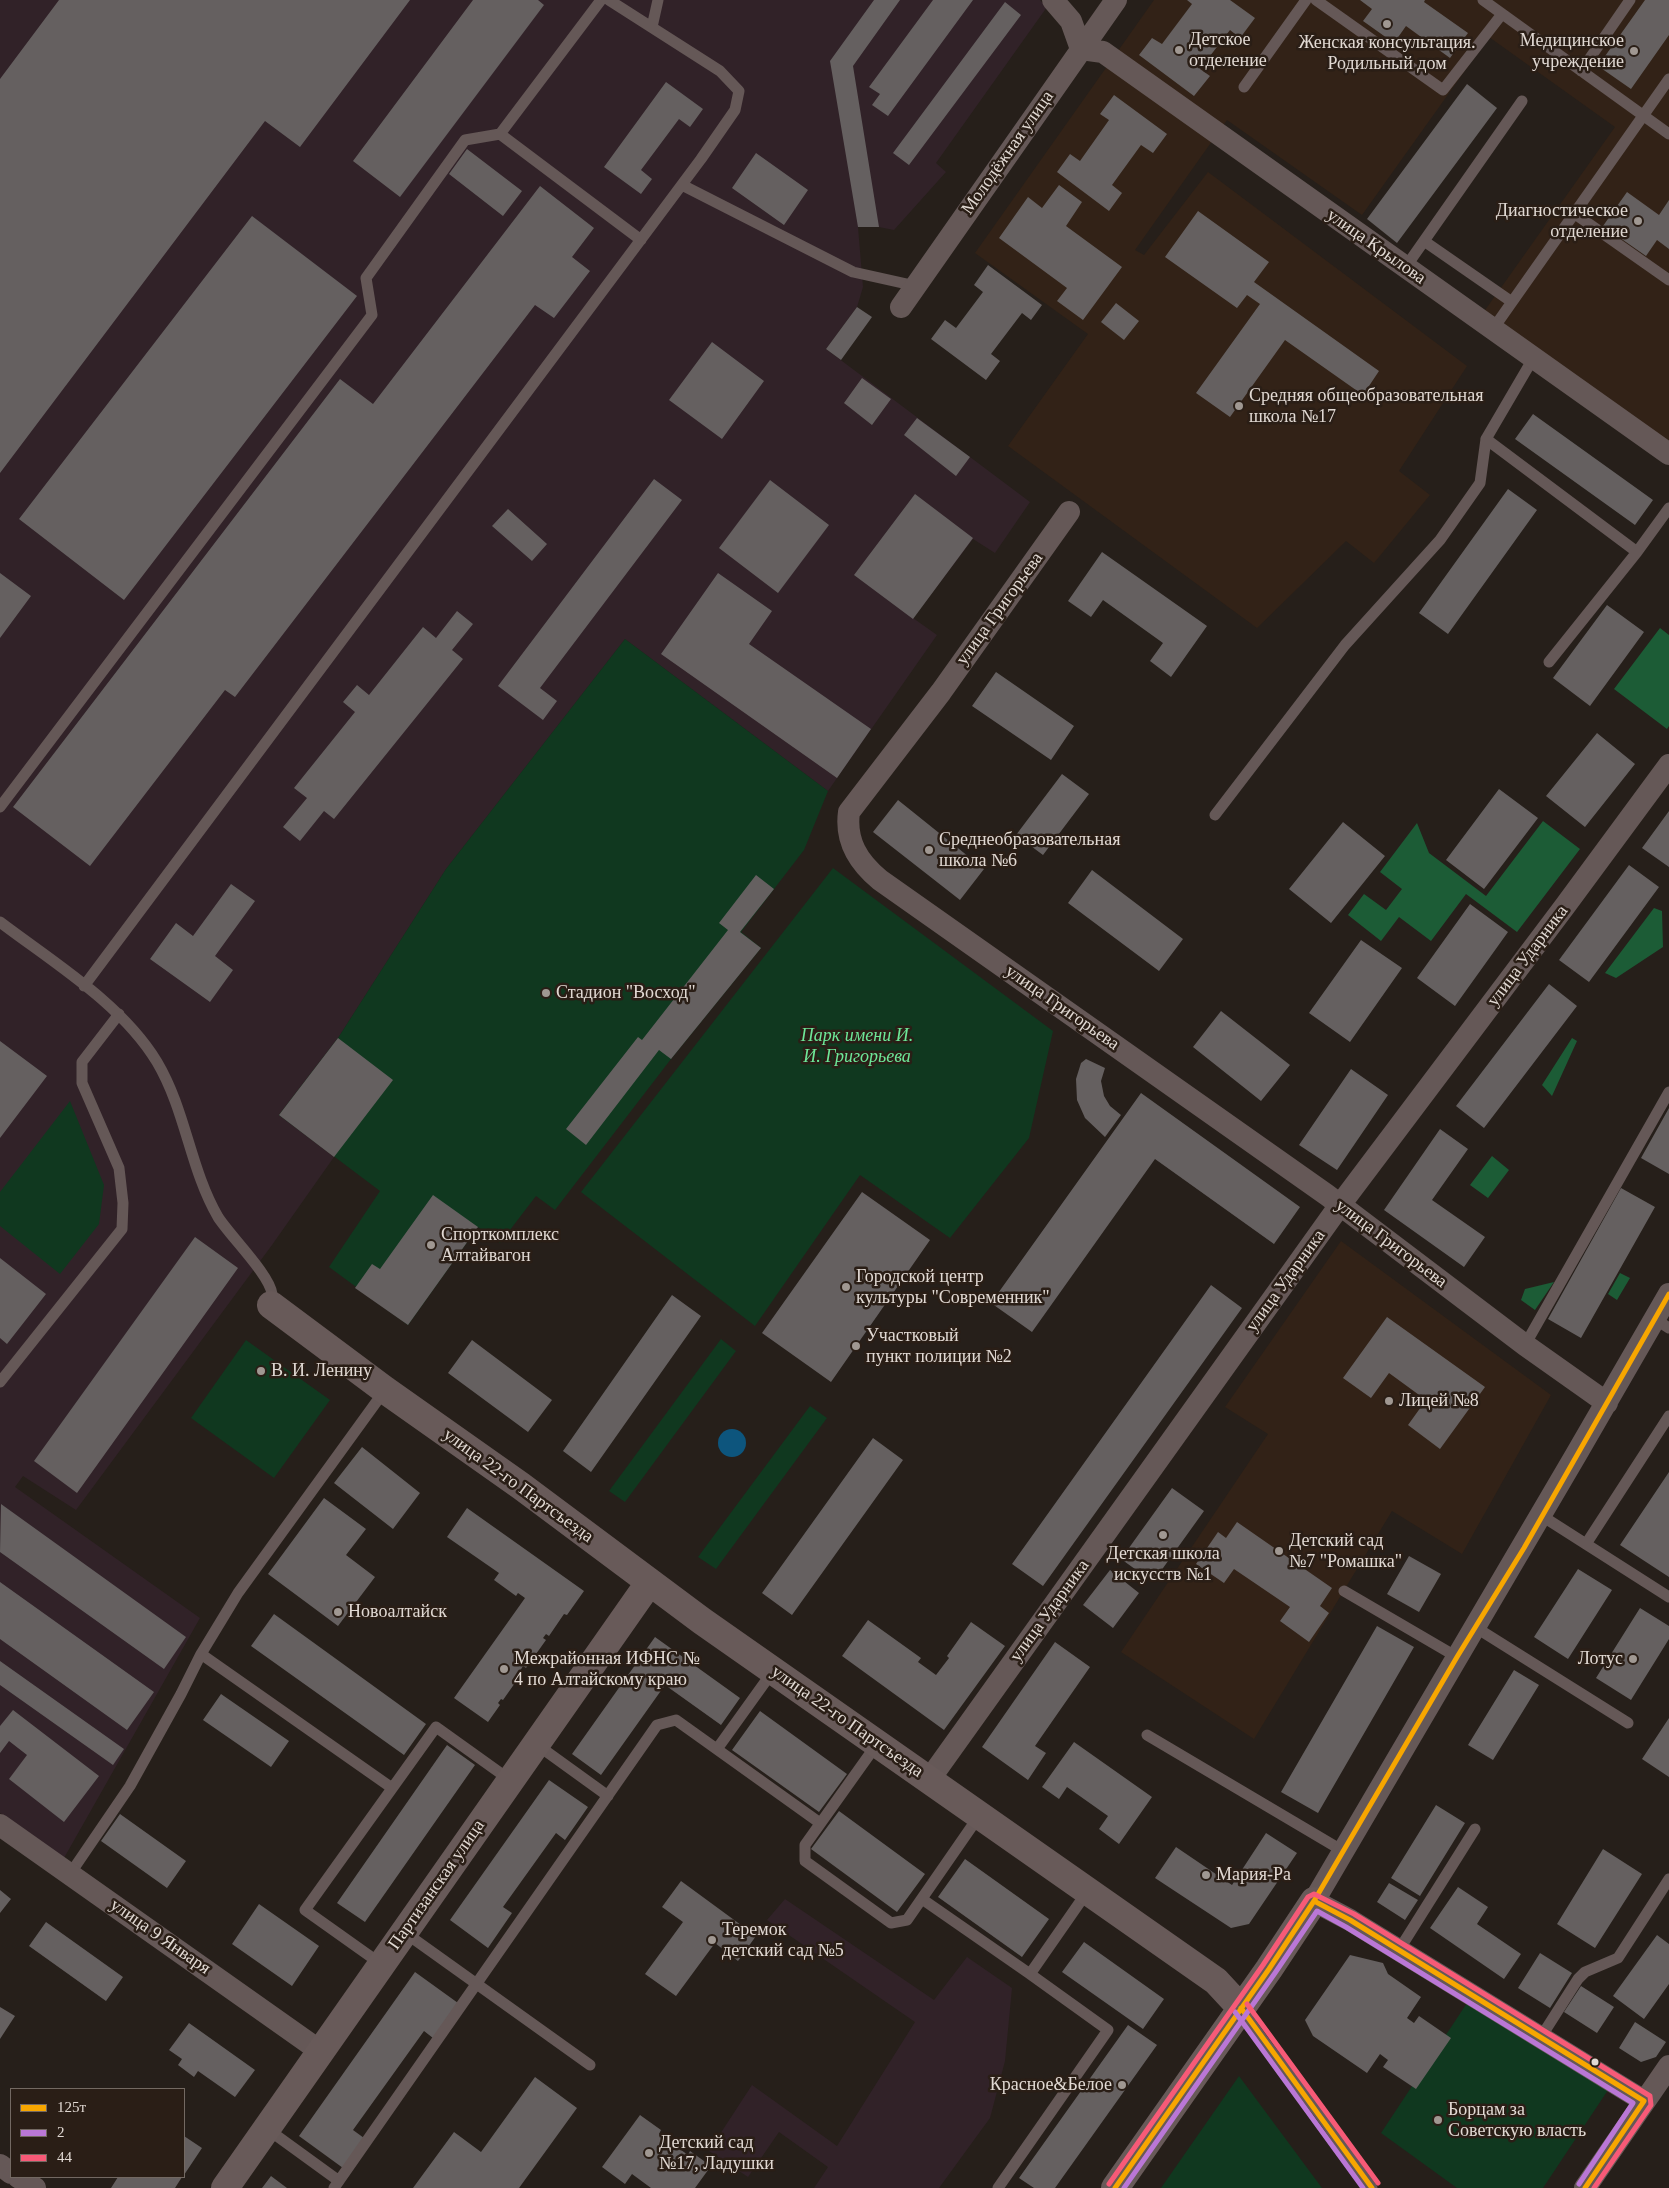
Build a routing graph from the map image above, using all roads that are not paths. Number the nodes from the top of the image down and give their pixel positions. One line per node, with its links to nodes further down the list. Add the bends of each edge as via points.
1 (601, 0): 18 (lane)
2 (609, 0): 11 (lane)
3 (658, 0): 11 (lane)
4 (1053, 0): 12 (street, via 1071,20)
5 (1116, 0): 12 (street, Молодёжная улица)
6 (1306, 0): 15 (lane)
7 (1316, 0): 10 (lane, via 1443,90)
8 (1483, 0): 10 (lane)
9 (1630, 0): 13 (lane)
10 (1502, 14): 13 (lane)
11 (652, 28): 20 (lane, via 720,71 739,91 735,110)
12 (1081, 49): 24 (street, улица Крылова, via 1102,52); 26 (street, Молодёжная улица)
13 (1581, 71): 17 (lane)
14 (1669, 79): 17 (lane)
15 (1244, 87)
16 (1522, 101): 23 (lane)
17 (1643, 116): 19 (lane); 21 (lane)
18 (500, 134): 22 (lane); 38 (lane, via 465,140 366,278 372,316)
19 (1669, 134)
20 (682, 185): 22 (lane); 26 (lane, via 853,272)
21 (1574, 214): 25 (lane); 27 (lane)
22 (641, 240): 41 (lane)
23 (1424, 241): 24 (lane); 27 (lane)
24 (1405, 268): 29 (street, улица Крылова)
25 (1669, 280)
26 (916, 286): 28 (street, Молодёжная улица)
27 (1512, 302): 29 (lane)
28 (901, 307)
29 (1493, 329): 30 (street, улица Крылова)
30 (1534, 358): 31 (lane); 32 (street, улица Крылова)
31 (1486, 439): 35 (lane); 39 (lane, via 1480,483 1440,540 1345,645)
32 (1669, 454)
33 (1669, 508): 35 (lane)
34 (1069, 512): 44 (street, улица Григорьева, via 941,692 849,812 847,826 854,850 867,870 880,880)
35 (1637, 552): 36 (lane)
36 (1549, 662)
37 (1669, 765): 44 (street, улица Ударника)
38 (0, 807)
39 (1215, 815)
40 (0, 922): 41 (lane)
41 (84, 986): 42 (lane)
42 (119, 1014): 46 (lane, via 157,1063 183,1120 204,1191 220,1219 263,1274 272,1293); 49 (lane, via 82,1062 82,1083 119,1168 122,1229)
43 (1669, 1092): 48 (lane)
44 (1340, 1205): 48 (street, улица Григорьева); 68 (street, улица Ударника)
45 (1669, 1294): 47 (street)
46 (271, 1305): 50 (street, улица 22-го Партсъезда)
47 (1662, 1324): 51 (street)
48 (1525, 1346): 51 (street, улица Григорьева)
49 (0, 1382)
50 (385, 1390): 55 (street, улица 22-го Партсъезда); 59 (lane, via 238,1593)
51 (1607, 1403): 53 (street)
52 (1669, 1416): 54 (lane)
53 (1542, 1516): 54 (lane); 58 (street)
54 (1586, 1544): 57 (lane)
55 (650, 1583): 61 (street, улица 22-го Партсъезда); 64 (street, Партизанская улица)
56 (1344, 1591): 60 (lane)
57 (1669, 1597)
58 (1475, 1627): 60 (street); 62 (lane)
59 (201, 1654): 69 (lane); 76 (lane, via 130,1786)
60 (1457, 1657): 75 (street)
61 (773, 1671): 65 (street, улица 22-го Партсъезда); 66 (lane)
62 (1628, 1723)
63 (1147, 1735): 75 (lane)
64 (536, 1744): 67 (street, Партизанская улица); 70 (lane)
65 (878, 1744): 68 (street, улица 22-го Партсъезда); 72 (lane)
66 (717, 1749): 70 (lane, via 676,1720 658,1725); 72 (lane)
67 (510, 1780): 69 (lane, via 436,1727); 81 (street, Партизанская улица)
68 (929, 1780): 71 (street, улица 22-го Партсъезда)
69 (392, 1788): 83 (lane, via 305,1910)
70 (608, 1796): 85 (lane)
71 (979, 1816): 78 (street, улица 22-го Партсъезда); 79 (lane)
72 (820, 1823): 79 (lane, via 805,1845 805,1861 891,1923 907,1920)
73 (0, 1825): 76 (street, улица 9 Января)
74 (1475, 1829): 82 (lane)
75 (1343, 1851): 80 (street)
76 (70, 1874): 88 (street, улица 9 Января)
77 (1669, 1879): 87 (lane, via 1618,1958 1585,1972 1578,1979)
78 (1087, 1892): 84 (lane); 86 (street, улица 22-го Партсъезда, via 1216,1981)
79 (922, 1899): 84 (lane)
80 (1314, 1901): 82 (street); 86 (street)
81 (404, 1932): 83 (street, Партизанская улица); 85 (lane)
82 (1399, 1950): 87 (street)
83 (381, 1964): 88 (street, Партизанская улица)
84 (1030, 1974): 95 (lane, via 1108,2030)
85 (477, 1984): 89 (lane); 94 (lane)
86 (1241, 2008): 98 (street); 99 (lane, улица 22-го Партсъезда)
87 (1541, 2037): 91 (street)
88 (320, 2051): 92 (street, Партизанская улица)
89 (590, 2064)
90 (1669, 2066): 91 (street)
91 (1644, 2101): 100 (street)
92 (266, 2128): 94 (lane); 97 (street, Партизанская улица)
93 (20, 2178): 96 (street)
94 (336, 2184)
95 (1001, 2187)
96 (35, 2188)
97 (225, 2188)
98 (1114, 2188)
99 (1372, 2188)
100 (1585, 2188)

